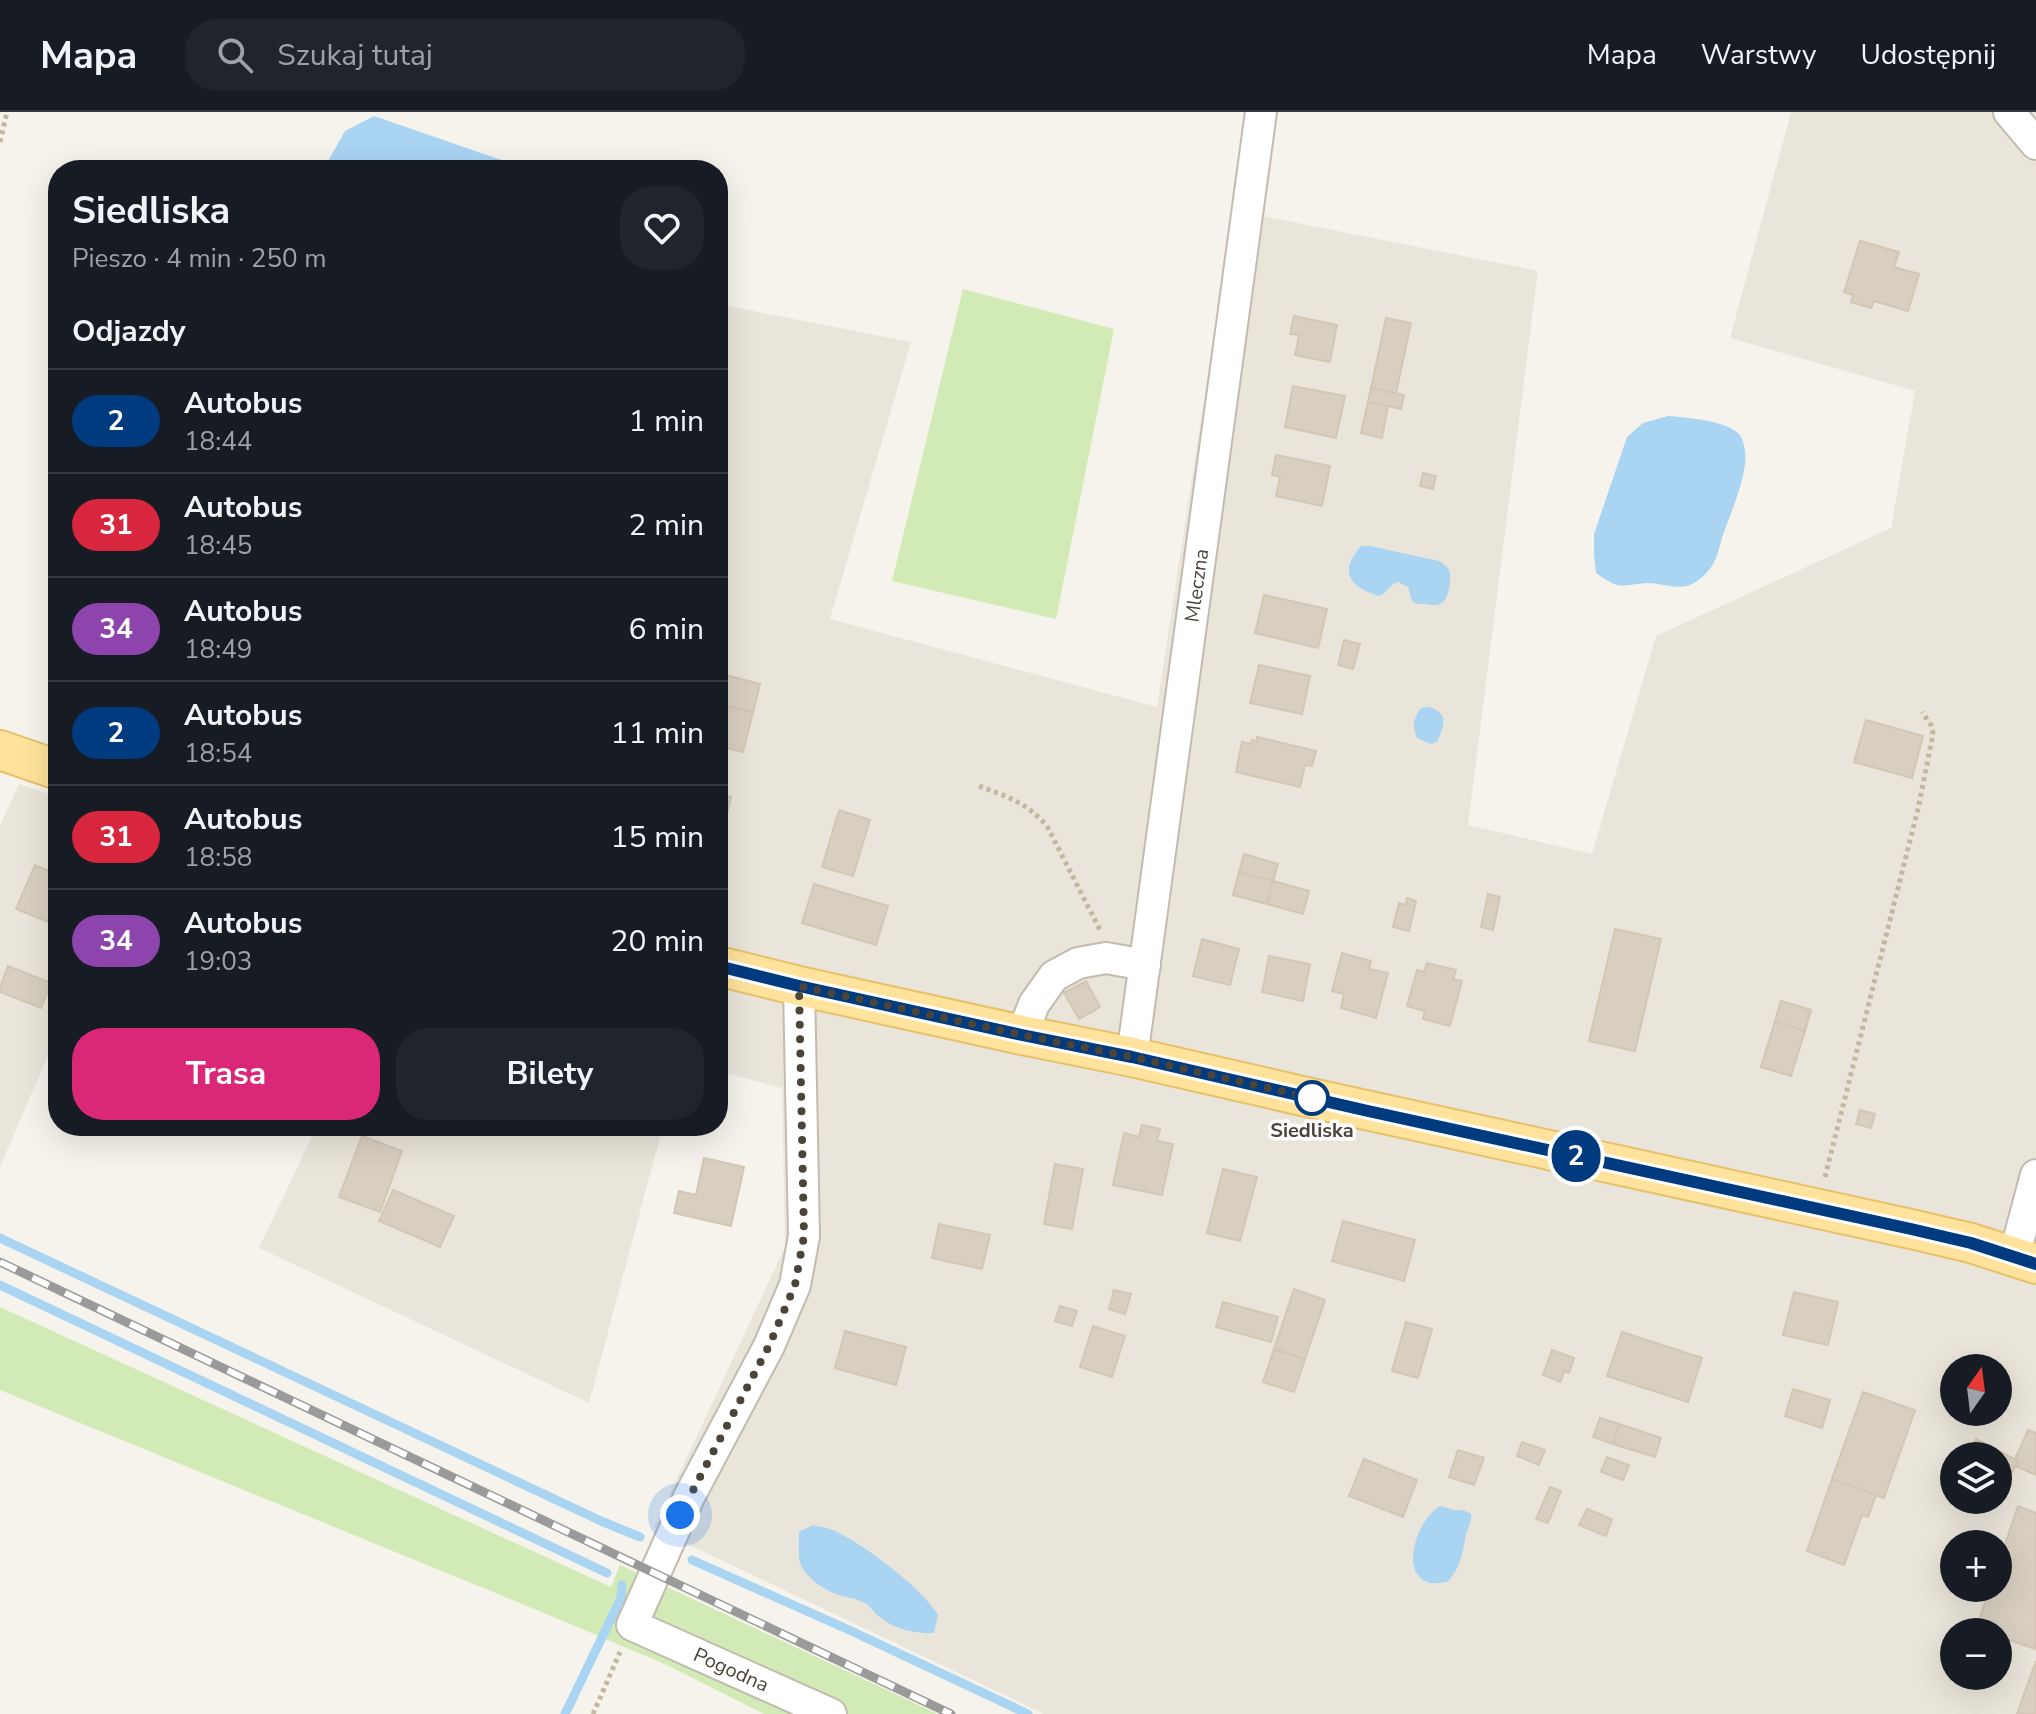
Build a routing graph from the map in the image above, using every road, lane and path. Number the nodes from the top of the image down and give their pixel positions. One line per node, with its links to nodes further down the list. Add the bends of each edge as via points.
1 (7, 112): 4 (path)
2 (1261, 112): 11 (street, Mleczna)
3 (2009, 112): 5 (street)
4 (0, 142)
5 (2036, 144)
6 (1922, 712): 17 (path, via 1933,734 1918,809)
7 (0, 750): 8 (main road)
8 (48, 767)
9 (979, 786): 10 (path, via 1015,800 1047,826)
10 (1106, 941)
11 (1145, 965): 14 (street, via 1106,958 1078,963 1054,976 1034,1004); 15 (street, Mleczna)
12 (728, 968): 13 (main road)
13 (799, 986): 14 (main road); 19 (street, via 804,1236 795,1285 769,1346 680,1515)
14 (1022, 1035): 15 (main road)
15 (1132, 1057): 17 (main road)
16 (2036, 1175): 18 (street)
17 (1817, 1209): 18 (main road)
18 (2025, 1260)
19 (632, 1625): 20 (path); 21 (street, Pogodna)
20 (593, 1714)
21 (831, 1714)

